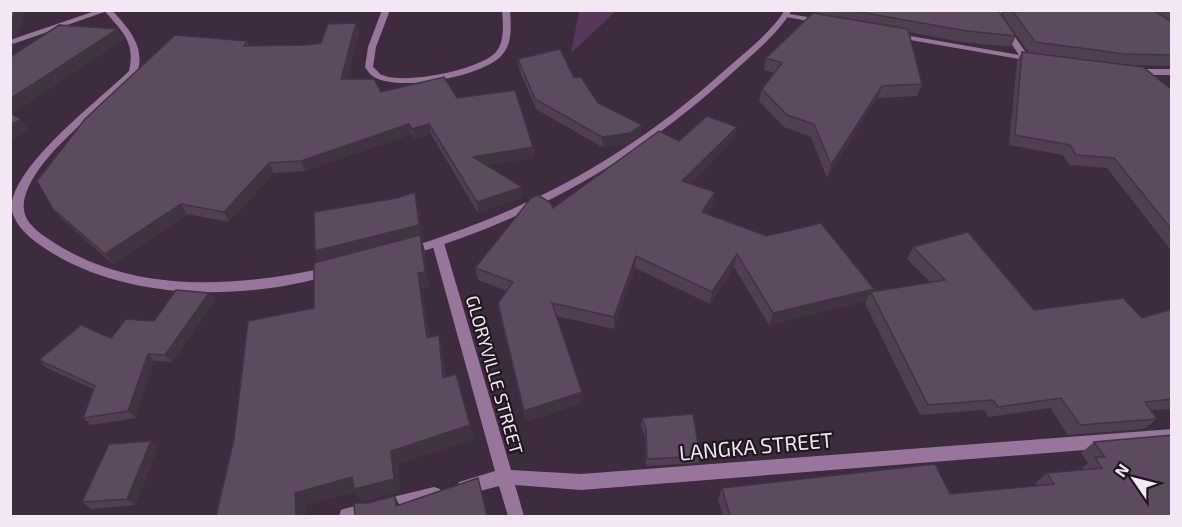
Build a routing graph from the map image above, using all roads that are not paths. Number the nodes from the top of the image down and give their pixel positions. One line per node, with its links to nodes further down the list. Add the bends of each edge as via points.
1 (107, 10): 8 (street); 15 (street, via 134,43 138,56 133,72 28,178 17,200 20,218 31,231 70,257 160,285 231,288)
2 (386, 10): 3 (street, via 368,60 369,70 390,81 408,81 470,72 498,56 507,38)
3 (506, 10)
4 (998, 10): 9 (street, via 996,17)
5 (787, 13): 6 (street); 13 (street, via 706,93 608,166 538,204)
6 (832, 23)
7 (878, 32): 9 (street)
8 (10, 43)
9 (1026, 59): 10 (street)
10 (1047, 62)
11 (1124, 71): 12 (street)
12 (1172, 72)
13 (438, 243): 14 (street); 17 (street, GLORYVILLE STREET)
14 (394, 256)
15 (341, 269)
16 (1172, 436): 17 (street, LANGKA STREET, via 581,482)
17 (503, 477): 18 (street, LANGKA STREET); 19 (street, GLORYVILLE STREET)
18 (347, 516)
19 (516, 516)

